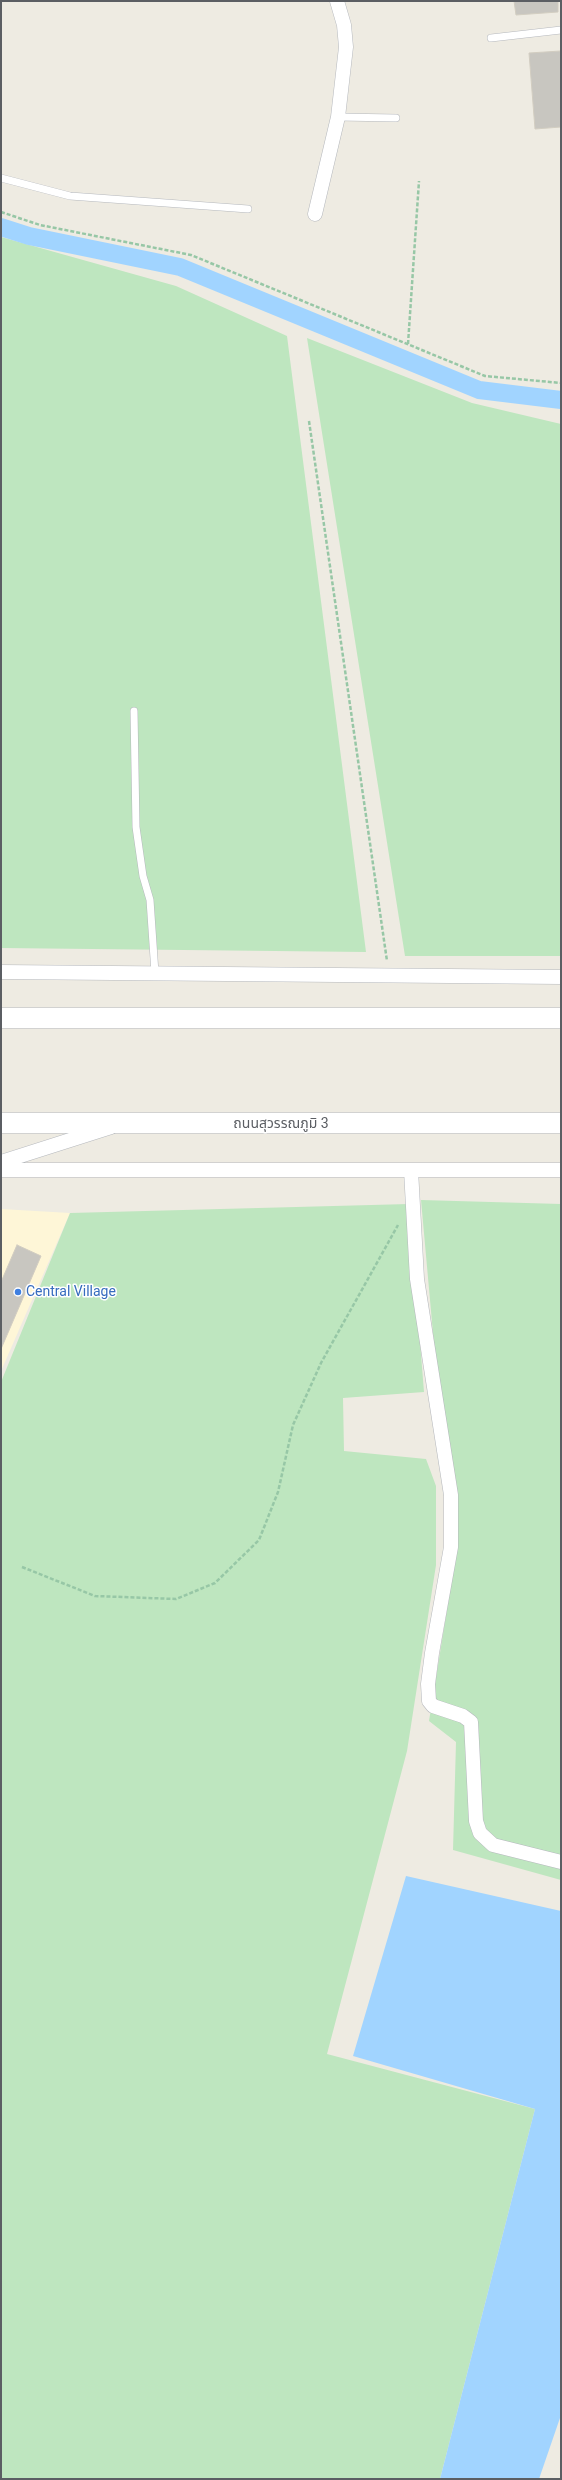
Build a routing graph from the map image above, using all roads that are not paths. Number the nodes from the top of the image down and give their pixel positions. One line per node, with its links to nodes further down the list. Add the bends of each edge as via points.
1 (337, 1): 4 (street, via 344,24 346,47)
2 (561, 30): 3 (lane)
3 (491, 38)
4 (338, 117): 5 (lane); 8 (street)
5 (396, 118)
6 (1, 178): 7 (lane, via 70,196)
7 (248, 209)
8 (315, 214)
9 (134, 711): 11 (lane, via 136,827 143,876 150,900)
10 (1, 972): 11 (street)
11 (154, 973): 12 (street)
12 (561, 977)
13 (1, 1018): 14 (main road)
14 (561, 1018)
15 (561, 1123): 17 (main road, ถนนสุวรรณภูมิ 3)
16 (1, 1124): 17 (main road, ถนนสุวรรณภูมิ 3)
17 (119, 1125): 18 (street)
18 (1, 1162)
19 (1, 1170): 20 (street)
20 (411, 1170): 21 (street); 22 (street, via 417,1279 452,1495 451,1547 432,1653 428,1684 429,1701 433,1706 463,1716 471,1722 476,1821 480,1833 493,1845)
21 (561, 1170)
22 (561, 1862)

